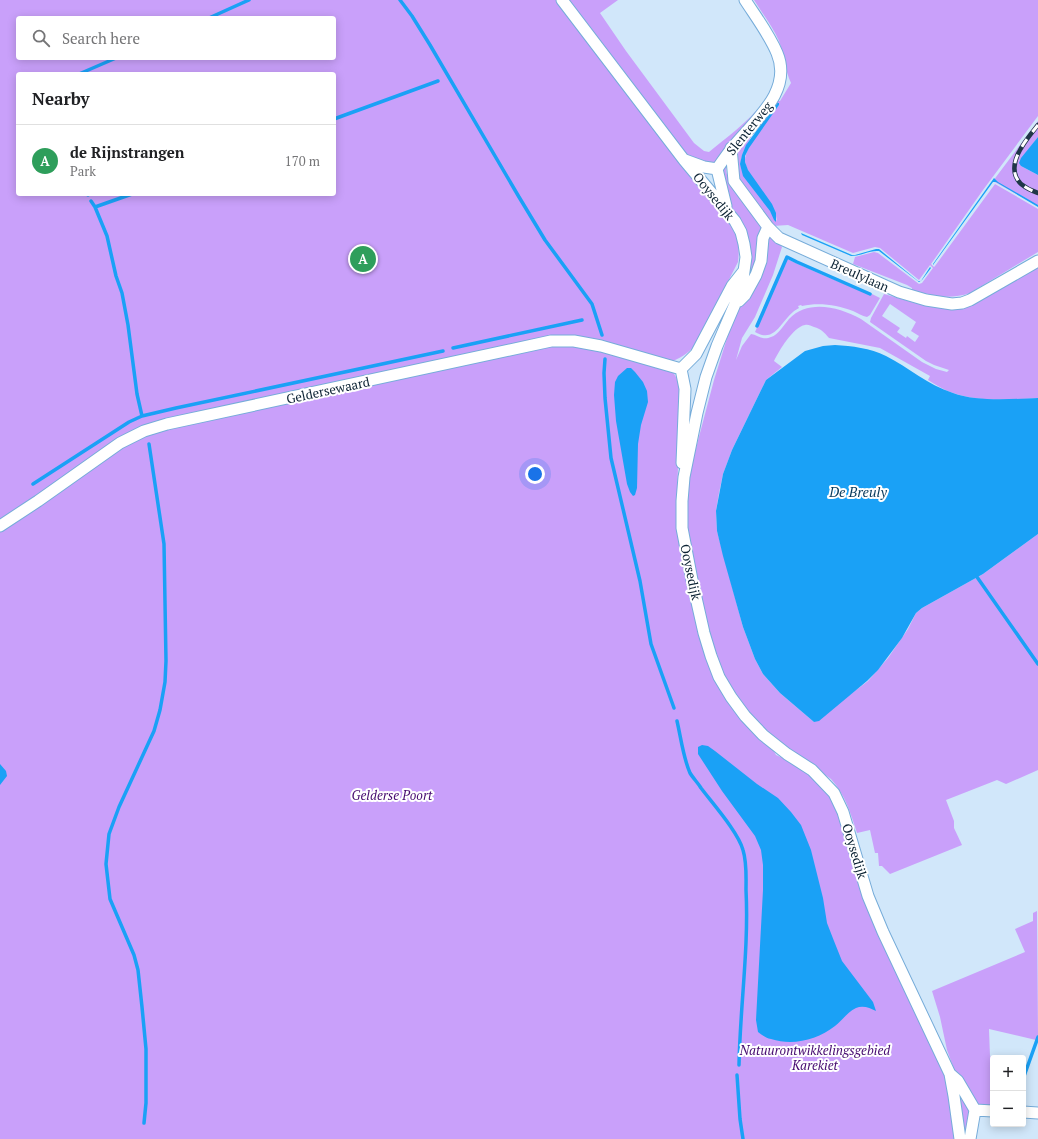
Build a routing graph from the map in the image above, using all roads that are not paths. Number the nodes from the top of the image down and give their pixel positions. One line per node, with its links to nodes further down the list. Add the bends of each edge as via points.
1 (562, 0): 4 (street, Ooysedijk)
2 (746, 0): 3 (street, Slenterweg, via 778,54 781,74 774,98)
3 (731, 148): 5 (street, Slenterweg); 7 (street, Breulylaan, via 734,181)
4 (684, 160): 5 (street); 6 (street, Ooysedijk)
5 (717, 169): 6 (street)
6 (727, 210): 9 (street, Ooysedijk, via 741,232 746,257)
7 (768, 227): 8 (street, Breulylaan, via 788,243 894,290 926,300 952,304 970,300); 10 (street, via 763,238 761,261 756,276 745,295)
8 (1038, 261)
9 (744, 270): 10 (street, Ooysedijk, via 742,286); 11 (street, via 732,286 696,354)
10 (735, 304): 12 (street, Ooysedijk, via 706,377)
11 (681, 369): 12 (street, via 685,389 682,463); 13 (street, Geldersewaard, via 601,346 574,341 551,341 167,424 144,431 120,443)
12 (684, 477): 14 (street, Ooysedijk, via 682,528 704,633 720,677 745,716 763,735 812,770 834,793 843,812 868,896)
13 (0, 526)
14 (950, 1074): 15 (street, via 958,1081); 19 (street, Ooysedijk)
15 (974, 1110): 16 (street); 20 (street)
16 (990, 1111)
17 (1026, 1112): 18 (street)
18 (1038, 1113)
19 (960, 1139)
20 (970, 1139)

